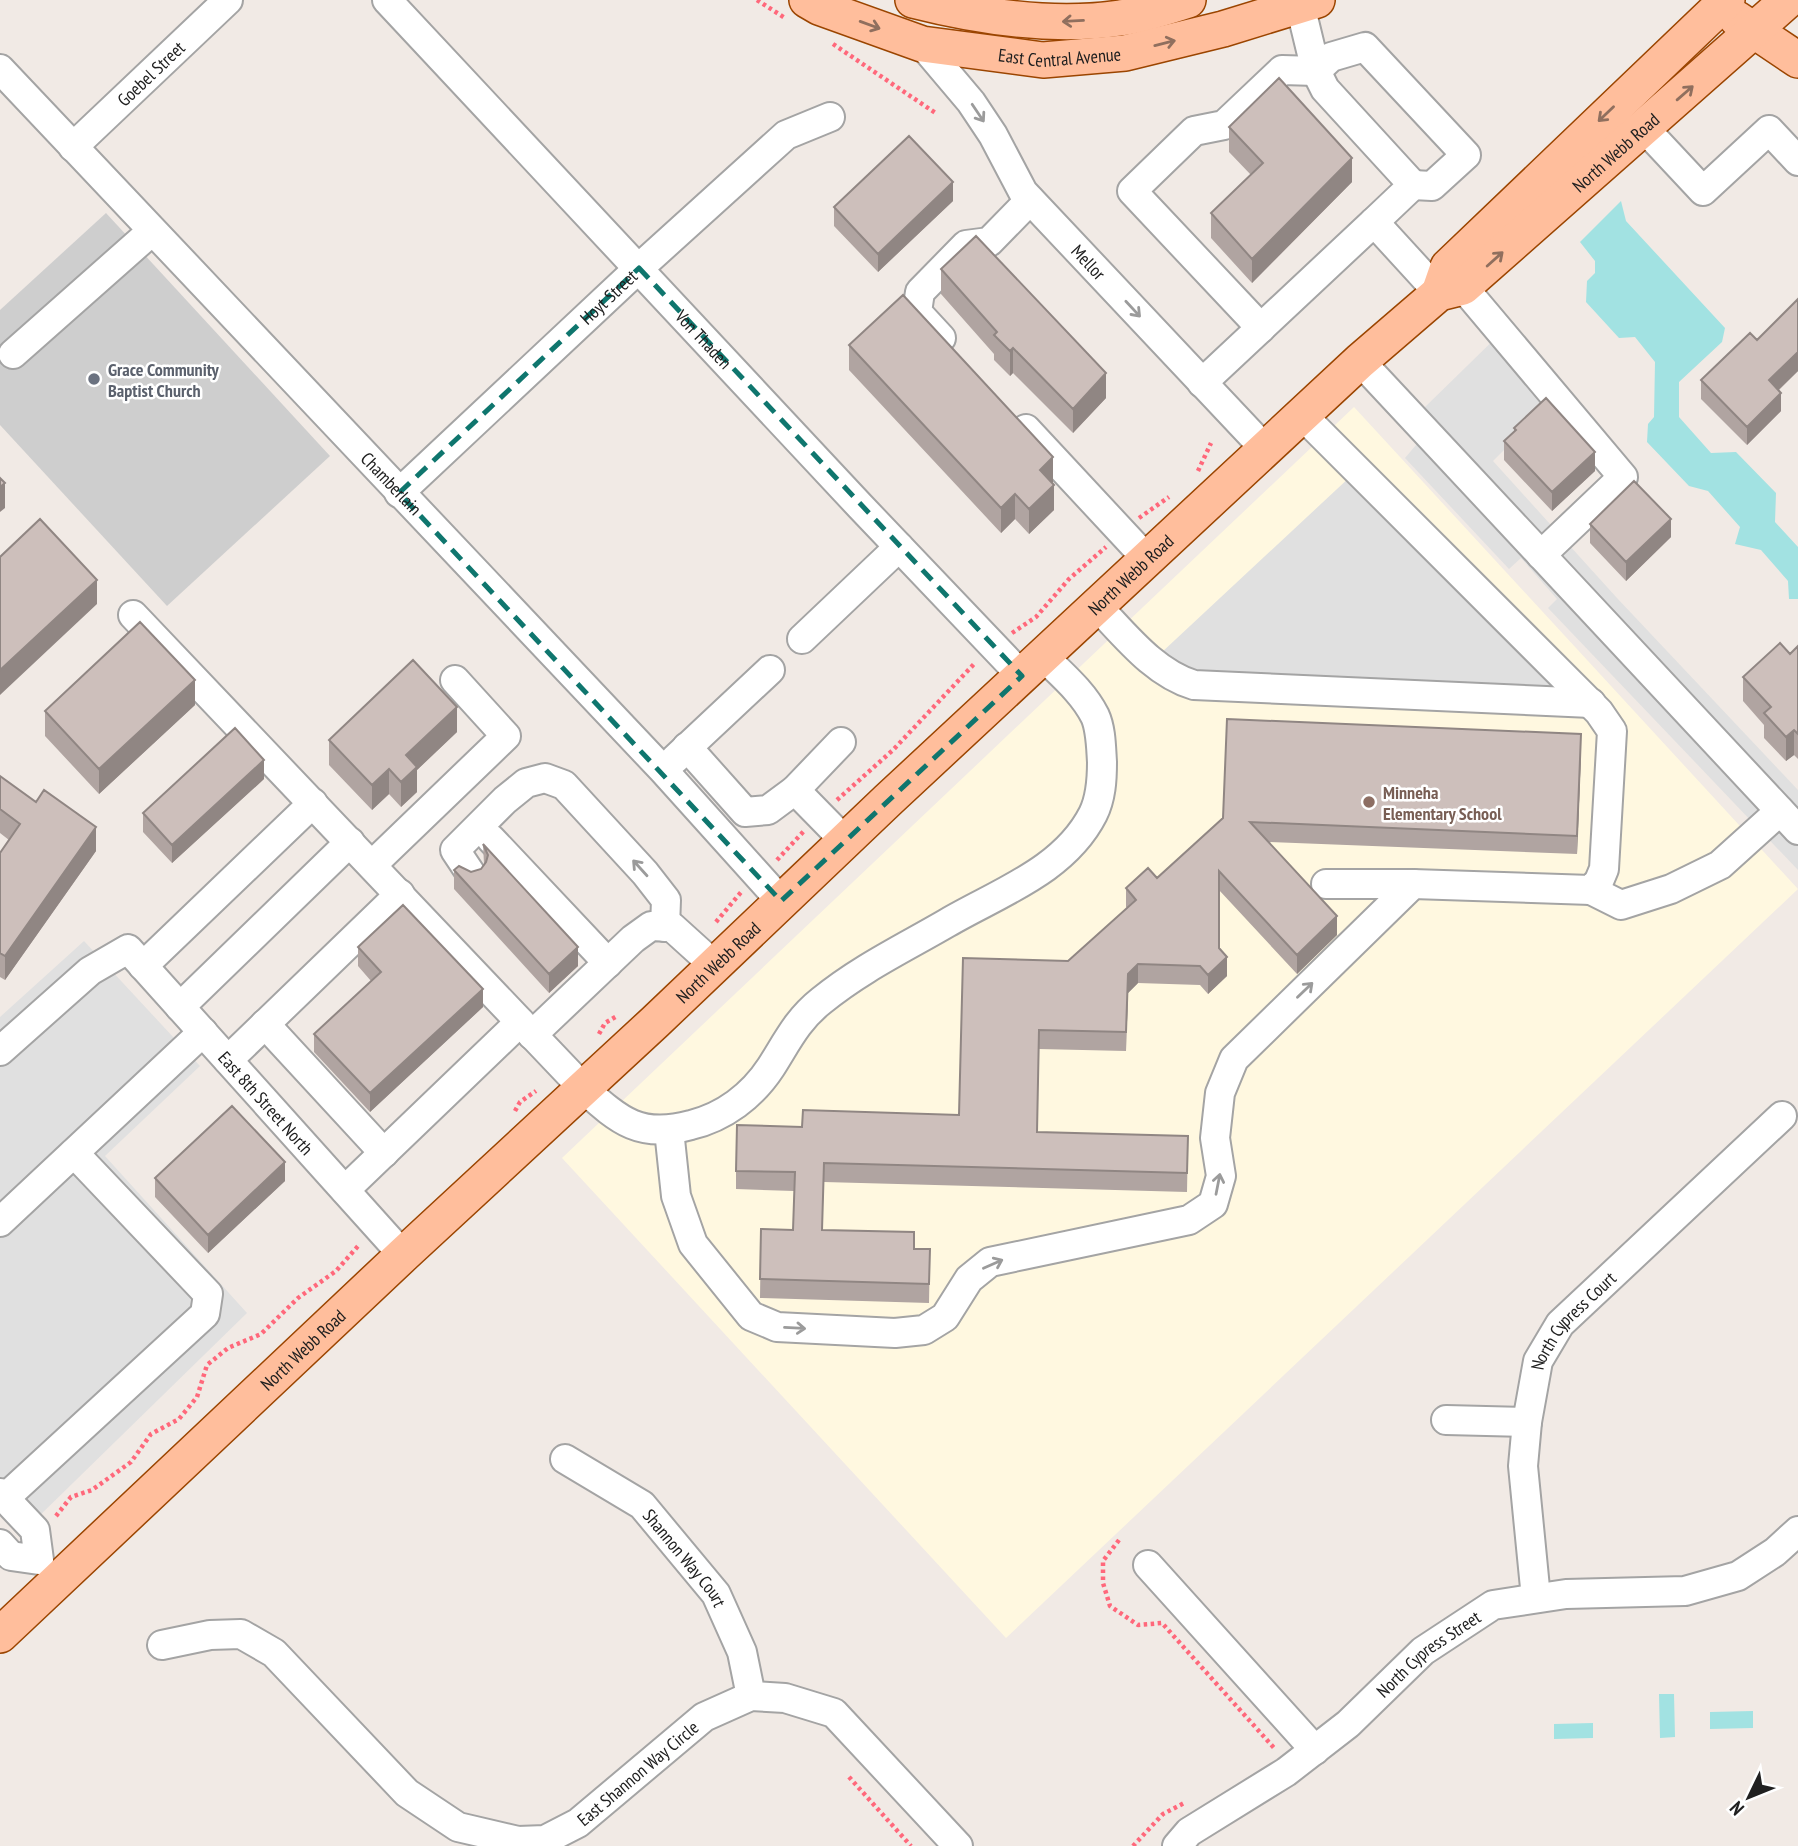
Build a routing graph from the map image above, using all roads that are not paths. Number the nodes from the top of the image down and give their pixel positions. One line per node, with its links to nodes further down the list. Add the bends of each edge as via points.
1 (228, 0): 17 (street, Goebel Street)
2 (387, 0): 23 (street, Von Thaden)
3 (913, 0): 4 (main road, East Central Avenue, one-way to 3, via 1120,18 1047,22 959,12)
4 (1188, 0)
5 (1789, 0): 8 (main road); 10 (main road, North Webb Road)
6 (1308, 3): 11 (main road, East Central Avenue, one-way to 6, via 1043,60 1125,53); 14 (street)
7 (1716, 3): 10 (main road); 24 (main road, North Webb Road, one-way to 24, via 1448,267)
8 (1798, 6)
9 (799, 11): 11 (main road, East Central Avenue, one-way to 11, via 819,7)
10 (1756, 30): 12 (main road); 16 (main road, North Webb Road, one-way to 10)
11 (928, 52): 20 (street, Mellor, one-way to 20, via 971,102)
12 (1798, 60)
13 (0, 69): 17 (street, Chamberlain)
14 (1310, 71): 19 (street); 19 (street, via 1331,57 1365,47 1466,155 1432,186); 25 (street, via 1282,70 1224,125 1194,131 1132,191)
15 (830, 117): 23 (street, Hoyt Street, via 786,135)
16 (1645, 129): 18 (street, via 1703,191 1769,130); 24 (main road, North Webb Road, one-way to 16)
17 (73, 146): 22 (street, Chamberlain)
18 (1798, 161)
19 (1413, 185): 21 (street)
20 (1030, 200): 26 (street, via 989,242 966,245 920,292 917,312); 29 (street, Mellor, one-way to 29)
21 (1374, 222): 24 (street); 25 (street)
22 (152, 231): 27 (street); 33 (street, Chamberlain)
23 (639, 268): 33 (street, Hoyt Street); 34 (street, Von Thaden)
24 (1451, 290): 28 (main road, North Webb Road); 35 (street, via 1623,477)
25 (1261, 328): 29 (street)
26 (955, 352)
27 (13, 354)
28 (1360, 361): 31 (main road, North Webb Road); 35 (street)
29 (1202, 383): 32 (street, Mellor)
30 (1011, 412): 36 (street)
31 (1302, 415): 32 (main road, North Webb Road); 43 (street)
32 (1265, 449): 36 (main road, North Webb Road)
33 (399, 493): 46 (street, Chamberlain)
34 (900, 547): 39 (street); 40 (street, Von Thaden)
35 (1541, 555): 49 (street)
36 (1147, 559): 37 (main road, North Webb Road)
37 (1097, 606): 40 (main road, North Webb Road); 43 (street, via 1163,669 1194,685)
38 (133, 615): 48 (street)
39 (802, 639)
40 (1032, 666): 51 (main road, North Webb Road); 72 (street, Von Thaden, via 1084,699 1096,717 1101,791 1080,832 1061,853 1017,886 900,948 819,1002 795,1026 756,1085 731,1108 711,1119)
41 (770, 670): 45 (street)
42 (455, 680): 53 (street, via 506,736)
43 (1591, 703): 57 (street, via 1612,732 1604,869)
44 (841, 742): 47 (street)
45 (687, 747): 46 (street); 47 (street, via 746,812 768,810)
46 (663, 770): 59 (street, Chamberlain)
47 (795, 790): 51 (street)
48 (313, 803): 52 (street); 62 (street)
49 (1789, 820): 57 (street, via 1671,890 1621,905)
50 (491, 839): 63 (street)
51 (845, 841): 59 (main road, North Webb Road)
52 (350, 842): 53 (street); 64 (street)
53 (373, 865): 58 (street)
54 (471, 874): 60 (street, one-way to 54, via 666,900 645,873 564,785 545,778 527,783 505,800 455,850)
55 (1326, 884): 56 (street)
56 (1413, 884): 57 (street); 72 (street, one-way to 56, via 677,1196 693,1244 751,1316 777,1327 895,1333 924,1330 945,1317 970,1279 990,1262 1189,1220 1213,1204 1221,1176 1215,1138 1220,1093 1234,1059)
57 (1591, 890)
58 (400, 894): 65 (street); 66 (street)
59 (781, 901): 61 (main road, North Webb Road)
60 (665, 927): 61 (street); 63 (street, via 651,926)
61 (711, 949): 70 (main road, North Webb Road)
62 (135, 958): 64 (street, East 8th Street North); 68 (street, via 90,971)
63 (608, 963): 66 (street, via 573,983)
64 (180, 1007): 67 (street, East 8th Street North)
65 (265, 1024): 69 (street); 74 (street)
66 (526, 1029): 70 (street); 74 (street)
67 (203, 1032): 69 (street, East 8th Street North); 73 (street)
68 (0, 1051)
69 (228, 1060): 75 (street, East 8th Street North)
70 (583, 1089): 72 (street, via 629,1123 649,1131); 77 (main road, North Webb Road)
71 (1782, 1116): 79 (street, North Cypress Court, via 1560,1324 1538,1361)
72 (668, 1130)
73 (74, 1153): 76 (street); 81 (street, via 208,1294 205,1314)
74 (384, 1153): 75 (street)
75 (345, 1190): 77 (street, East 8th Street North)
76 (0, 1223)
77 (403, 1255): 85 (main road, North Webb Road)
78 (1446, 1420): 79 (street)
79 (1527, 1422): 86 (street, North Cypress Court, via 1523,1466)
80 (565, 1459): 89 (street, Shannon Way Court, via 642,1505 716,1594 742,1652)
81 (2, 1495): 85 (street, via 35,1530)
82 (1798, 1531): 86 (street, North Cypress Street, via 1738,1576 1685,1591)
83 (0, 1544): 85 (street, via 11,1556)
84 (1148, 1565): 90 (street)
85 (49, 1570): 87 (main road, North Webb Road)
86 (1536, 1598): 90 (street, North Cypress Street, via 1493,1605 1423,1651)
87 (0, 1635)
88 (162, 1645): 89 (street, East Shannon Way Circle, via 242,1634 274,1653 407,1793 458,1827 518,1841 545,1840 578,1823 704,1717)
89 (751, 1696): 91 (street, East Shannon Way Circle, via 785,1698 834,1713)
90 (1315, 1750): 92 (street, North Cypress Street, via 1188,1832)
91 (958, 1846)
92 (1177, 1846)

